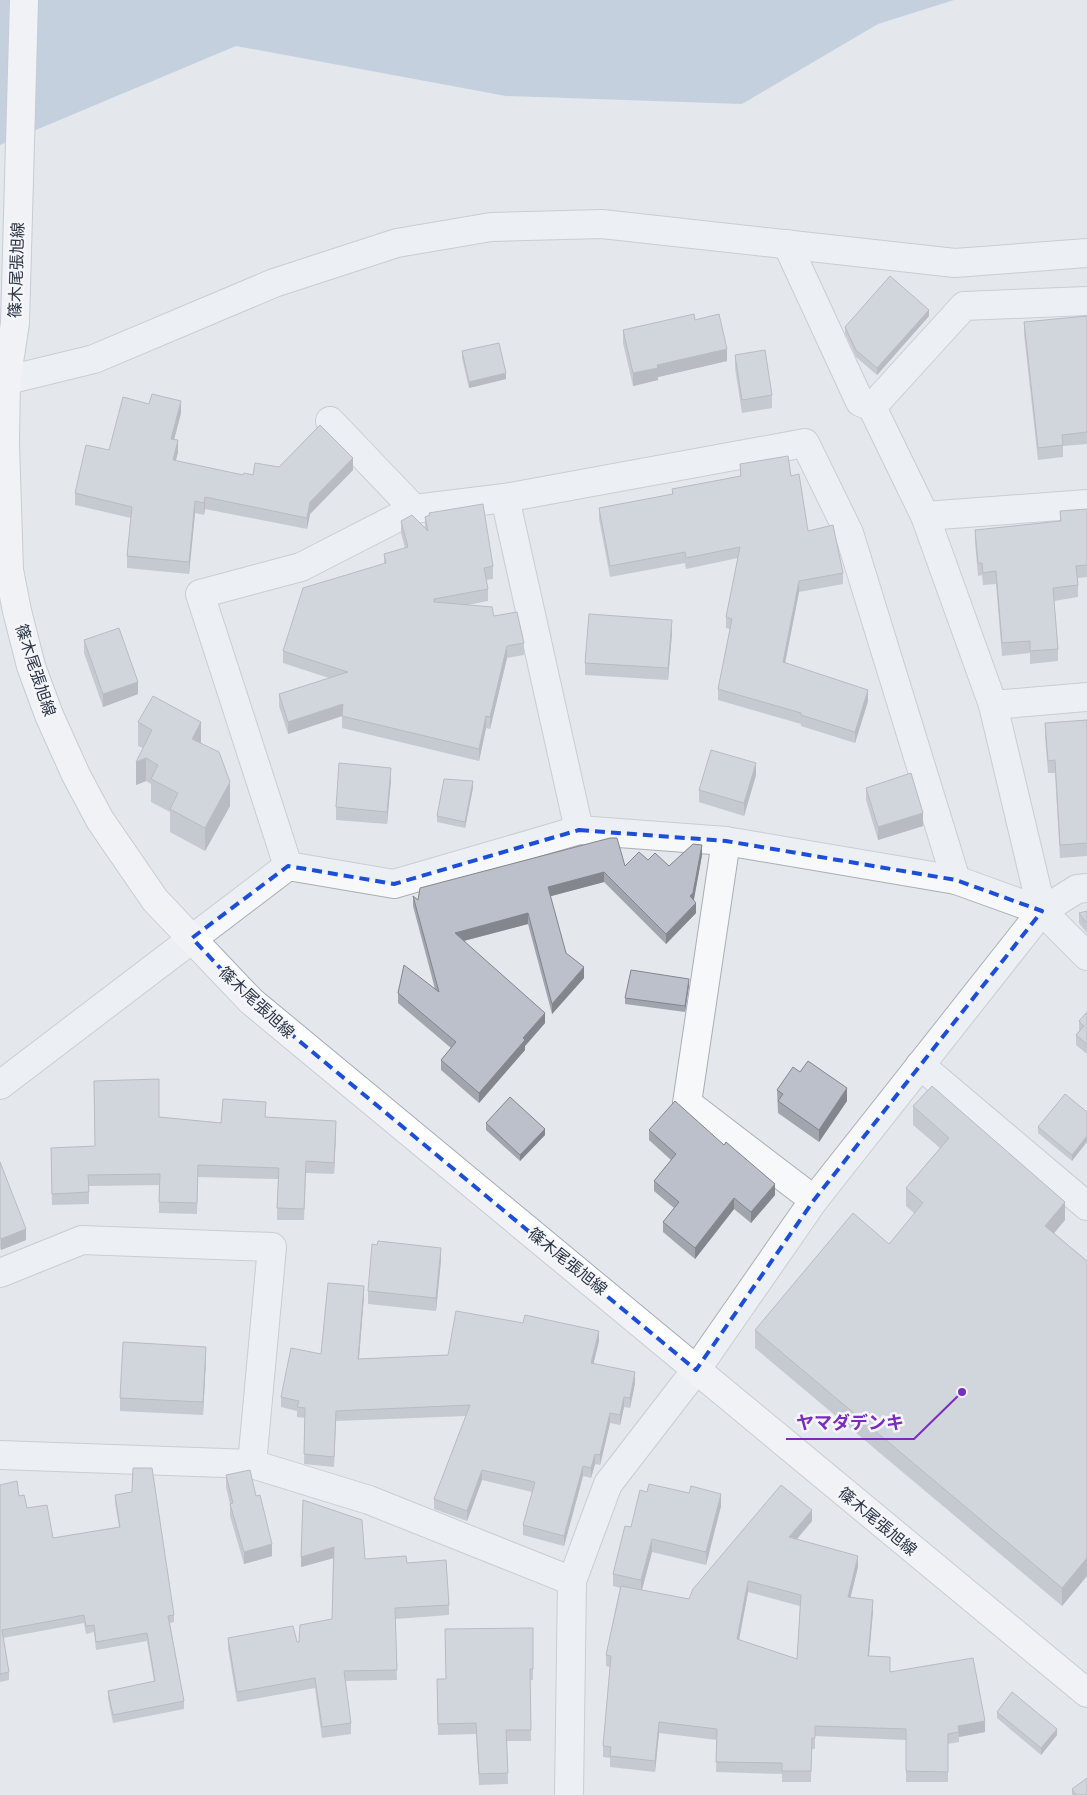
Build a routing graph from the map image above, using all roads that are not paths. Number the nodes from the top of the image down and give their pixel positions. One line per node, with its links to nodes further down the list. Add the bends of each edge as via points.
1 (24, 0): 5 (main road, 篠木尾張旭線, via 15,323)
2 (787, 244): 3 (street, via 955,263); 5 (street, via 602,224 491,227 397,243 274,283 94,359); 6 (street, via 860,402)
3 (1087, 252)
4 (1087, 301): 6 (street, via 964,306)
5 (3, 382): 20 (main road, 篠木尾張旭線, via 9,570 31,666 68,758 100,820 155,900)
6 (872, 407): 11 (street)
7 (330, 420): 10 (street)
8 (505, 498): 10 (street); 14 (street); 17 (street, via 805,444 849,533)
9 (1087, 504): 11 (street)
10 (414, 509): 16 (street, via 301,567 200,594)
11 (925, 516): 13 (street)
12 (1087, 697): 13 (street)
13 (993, 705): 19 (street)
14 (579, 830): 15 (street); 16 (street, via 394,884)
15 (726, 841): 17 (street); 24 (street, via 687,1103)
16 (288, 866): 20 (street)
17 (956, 880): 19 (street)
18 (1087, 888): 19 (street, via 1077,889)
19 (1042, 911): 21 (street); 22 (street)
20 (192, 938): 23 (street); 27 (main road, 篠木尾張旭線, via 251,1001)
21 (1087, 956)
22 (920, 1065): 24 (street); 25 (street)
23 (0, 1084)
24 (814, 1200): 27 (street)
25 (1087, 1206)
26 (0, 1273): 29 (street, via 82,1240 272,1247)
27 (696, 1370): 30 (street, via 608,1484); 31 (main road, 篠木尾張旭線)
28 (0, 1455): 29 (street)
29 (252, 1464): 30 (street, via 369,1500)
30 (572, 1581): 32 (street)
31 (1087, 1693)
32 (569, 1795)

